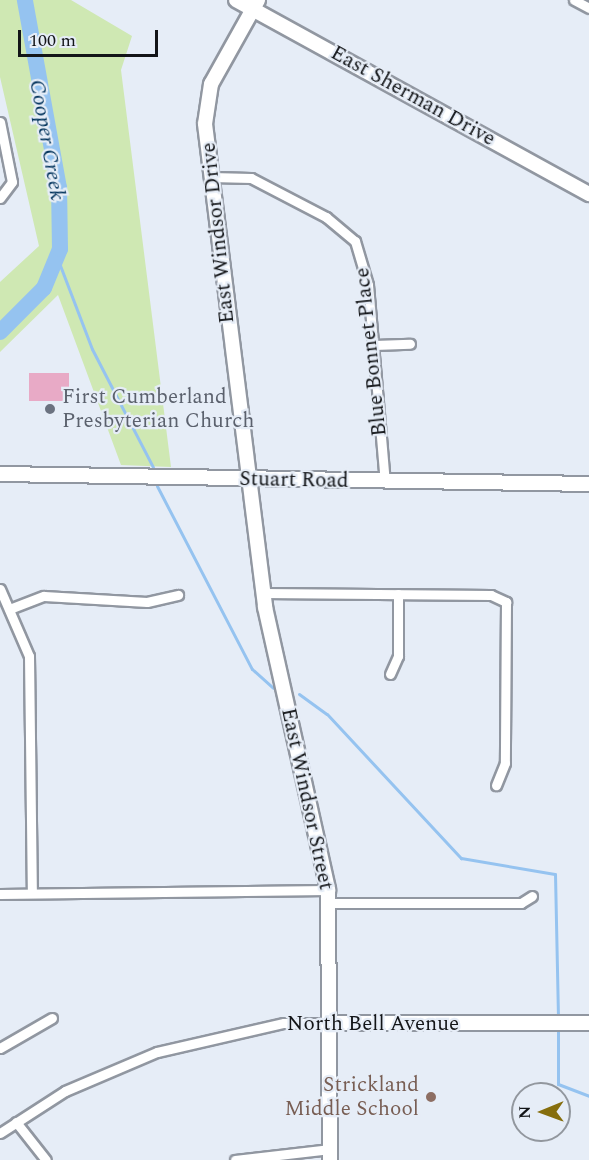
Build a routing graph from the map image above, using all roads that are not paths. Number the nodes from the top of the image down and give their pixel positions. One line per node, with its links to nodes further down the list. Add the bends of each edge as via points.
1 (236, 0): 3 (street, East Sherman Drive)
2 (574, 0): 4 (street)
3 (255, 5): 6 (street, East Windsor Drive, via 211,84 205,108); 7 (street, East Sherman Drive)
4 (589, 8)
5 (0, 122): 8 (street, via 12,182)
6 (211, 177): 10 (street, Blue Bonnet Place, via 251,178 326,217 355,241 368,285); 12 (street, East Windsor Drive)
7 (589, 194)
8 (0, 198)
9 (411, 344): 10 (street)
10 (374, 345): 13 (street, Blue Bonnet Place)
11 (0, 474): 12 (street, Stuart Road)
12 (245, 479): 13 (street, Stuart Road); 16 (street, East Windsor Street)
13 (385, 482): 14 (street, Stuart Road)
14 (589, 484)
15 (0, 589): 19 (street)
16 (263, 593): 17 (street); 25 (street, East Windsor Street)
17 (398, 594): 20 (street, via 398,656); 21 (street, via 491,595 506,602 505,764)
18 (178, 595): 19 (street, via 147,602 44,596)
19 (12, 609): 22 (street, via 29,656)
20 (390, 674)
21 (496, 784)
22 (32, 893): 23 (street); 25 (street)
23 (0, 894)
24 (532, 896): 25 (street, via 521,903)
25 (328, 897): 27 (street, East Windsor Street)
26 (52, 1018): 29 (street)
27 (327, 1023): 28 (street, North Bell Avenue); 30 (street, North Bell Avenue, via 284,1023 157,1052 65,1091); 32 (street, East Windsor Street)
28 (582, 1023)
29 (0, 1048)
30 (16, 1122): 31 (street, North Bell Avenue); 33 (street)
31 (0, 1133)
32 (330, 1155): 34 (street)
33 (46, 1160)
34 (235, 1160)

